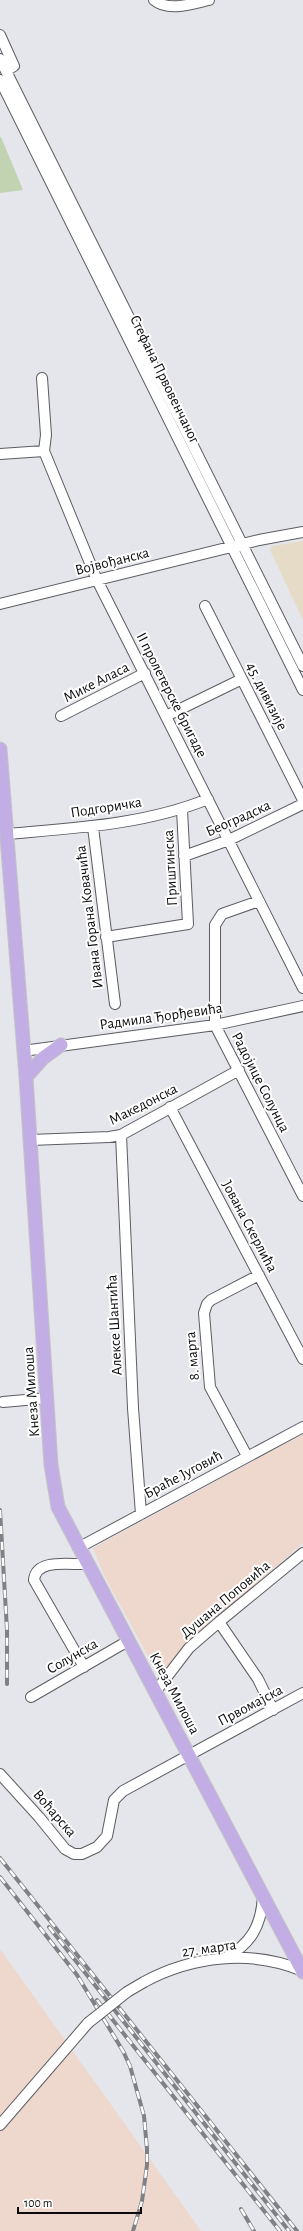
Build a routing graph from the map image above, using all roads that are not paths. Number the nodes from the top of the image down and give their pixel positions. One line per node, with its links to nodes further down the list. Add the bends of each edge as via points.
1 (154, 0): 2 (street, via 159,4 171,6)
2 (209, 0)
3 (0, 35): 5 (street, via 14,66)
4 (0, 59): 5 (street, Стефана Првовенчаног)
5 (6, 71): 11 (street, Стефана Првовенчаног)
6 (0, 80): 11 (street, Стефана Првовенчаног)
7 (42, 378): 8 (street, via 46,435)
8 (44, 451): 9 (street); 12 (street, II пролетерске бригаде)
9 (0, 454)
10 (303, 532): 11 (street, Војвођанска)
11 (237, 546): 12 (street, Војвођанска); 15 (street, Стефана Првовенчаног); 18 (street, Стефана Првовенчаног)
12 (97, 580): 13 (street, Војвођанска); 16 (street, II пролетерске бригаде)
13 (0, 604)
14 (205, 606): 17 (street, 45. дивизије)
15 (303, 666)
16 (144, 673): 19 (street, Мике Аласа); 20 (street, II пролетерске бригаде)
17 (242, 679): 20 (street); 23 (street, 45. дивизије)
18 (303, 690)
19 (62, 716)
20 (166, 716): 22 (street, II пролетерске бригаде)
21 (0, 750): 27 (main road, Кнеза Милоша)
22 (208, 799): 25 (street, Подгоричка); 28 (street, II пролетерске бригаде)
23 (303, 800)
24 (303, 804): 28 (street, Београдска)
25 (182, 810): 26 (street, Подгоричка); 29 (street, Приштинска)
26 (93, 827): 27 (street, Подгоричка); 31 (street, Ивана Горана Ковачића)
27 (6, 834): 37 (main road, Кнеза Милоша)
28 (229, 840): 29 (street, Београдска); 30 (street, II пролетерске бригаде)
29 (184, 856): 31 (street, Приштинска, via 188,924)
30 (259, 901): 32 (street, II пролетерске бригаде); 35 (street, via 222,914 215,925)
31 (106, 937): 33 (street, Ивана Горана Ковачића)
32 (303, 988)
33 (115, 1004)
34 (303, 1006): 35 (street, Радмила Ђорђевића)
35 (215, 1025): 36 (street, Радмила Ђорђевића); 38 (street, Радојице Солунца)
36 (62, 1045): 37 (street, Радмила Ђорђевића); 39 (main road, via 43,1058)
37 (23, 1050): 39 (main road, Кнеза Милоша)
38 (238, 1070): 40 (street, Македонска); 43 (street, Радојице Солунца)
39 (26, 1077): 42 (main road, Кнеза Милоша)
40 (170, 1107): 41 (street, Македонска); 44 (street, Јована Скерлића)
41 (121, 1135): 42 (street, Македонска); 50 (street, Алексе Шантића, via 133,1408)
42 (30, 1140): 46 (main road, Кнеза Милоша)
43 (303, 1196)
44 (259, 1276): 45 (street, Јована Скерлића); 49 (street, 8. марта, via 211,1300 204,1313 210,1387)
45 (303, 1359)
46 (48, 1398): 47 (street); 51 (main road, Кнеза Милоша, via 51,1465 56,1498 62,1517)
47 (3, 1402)
48 (303, 1427): 49 (street, Браће Југовић)
49 (247, 1456): 50 (street, Браће Југовић)
50 (141, 1514): 51 (street, Браће Југовић)
51 (78, 1548): 53 (main road, Кнеза Милоша)
52 (303, 1552): 54 (street, Душана Поповића)
53 (86, 1564): 55 (main road, Кнеза Милоша); 56 (street, via 43,1566 37,1570 34,1580)
54 (219, 1622): 57 (street, Душана Поповића, via 189,1648); 60 (street, via 258,1679)
55 (128, 1641): 56 (street, Солунска); 57 (main road, Кнеза Милоша)
56 (84, 1667): 59 (street, Солунска)
57 (156, 1691): 61 (main road, Кнеза Милоша)
58 (303, 1694): 60 (street, Првомајска)
59 (31, 1697)
60 (273, 1710): 61 (street, Првомајска)
61 (189, 1754): 62 (street, Воћарска, via 123,1791 114,1800 107,1836 97,1847 82,1854 74,1854 65,1848); 63 (main road, Кнеза Милоша)
62 (0, 1774)
63 (263, 1897): 64 (street, via 260,1919 254,1934 242,1947); 65 (main road, Кнеза Милоша)
64 (225, 1958): 65 (street, 27. марта, via 265,1959); 66 (street, 27. марта, bridge, via 176,1968 127,1992 88,2023)
65 (303, 1971)
66 (0, 2124)

